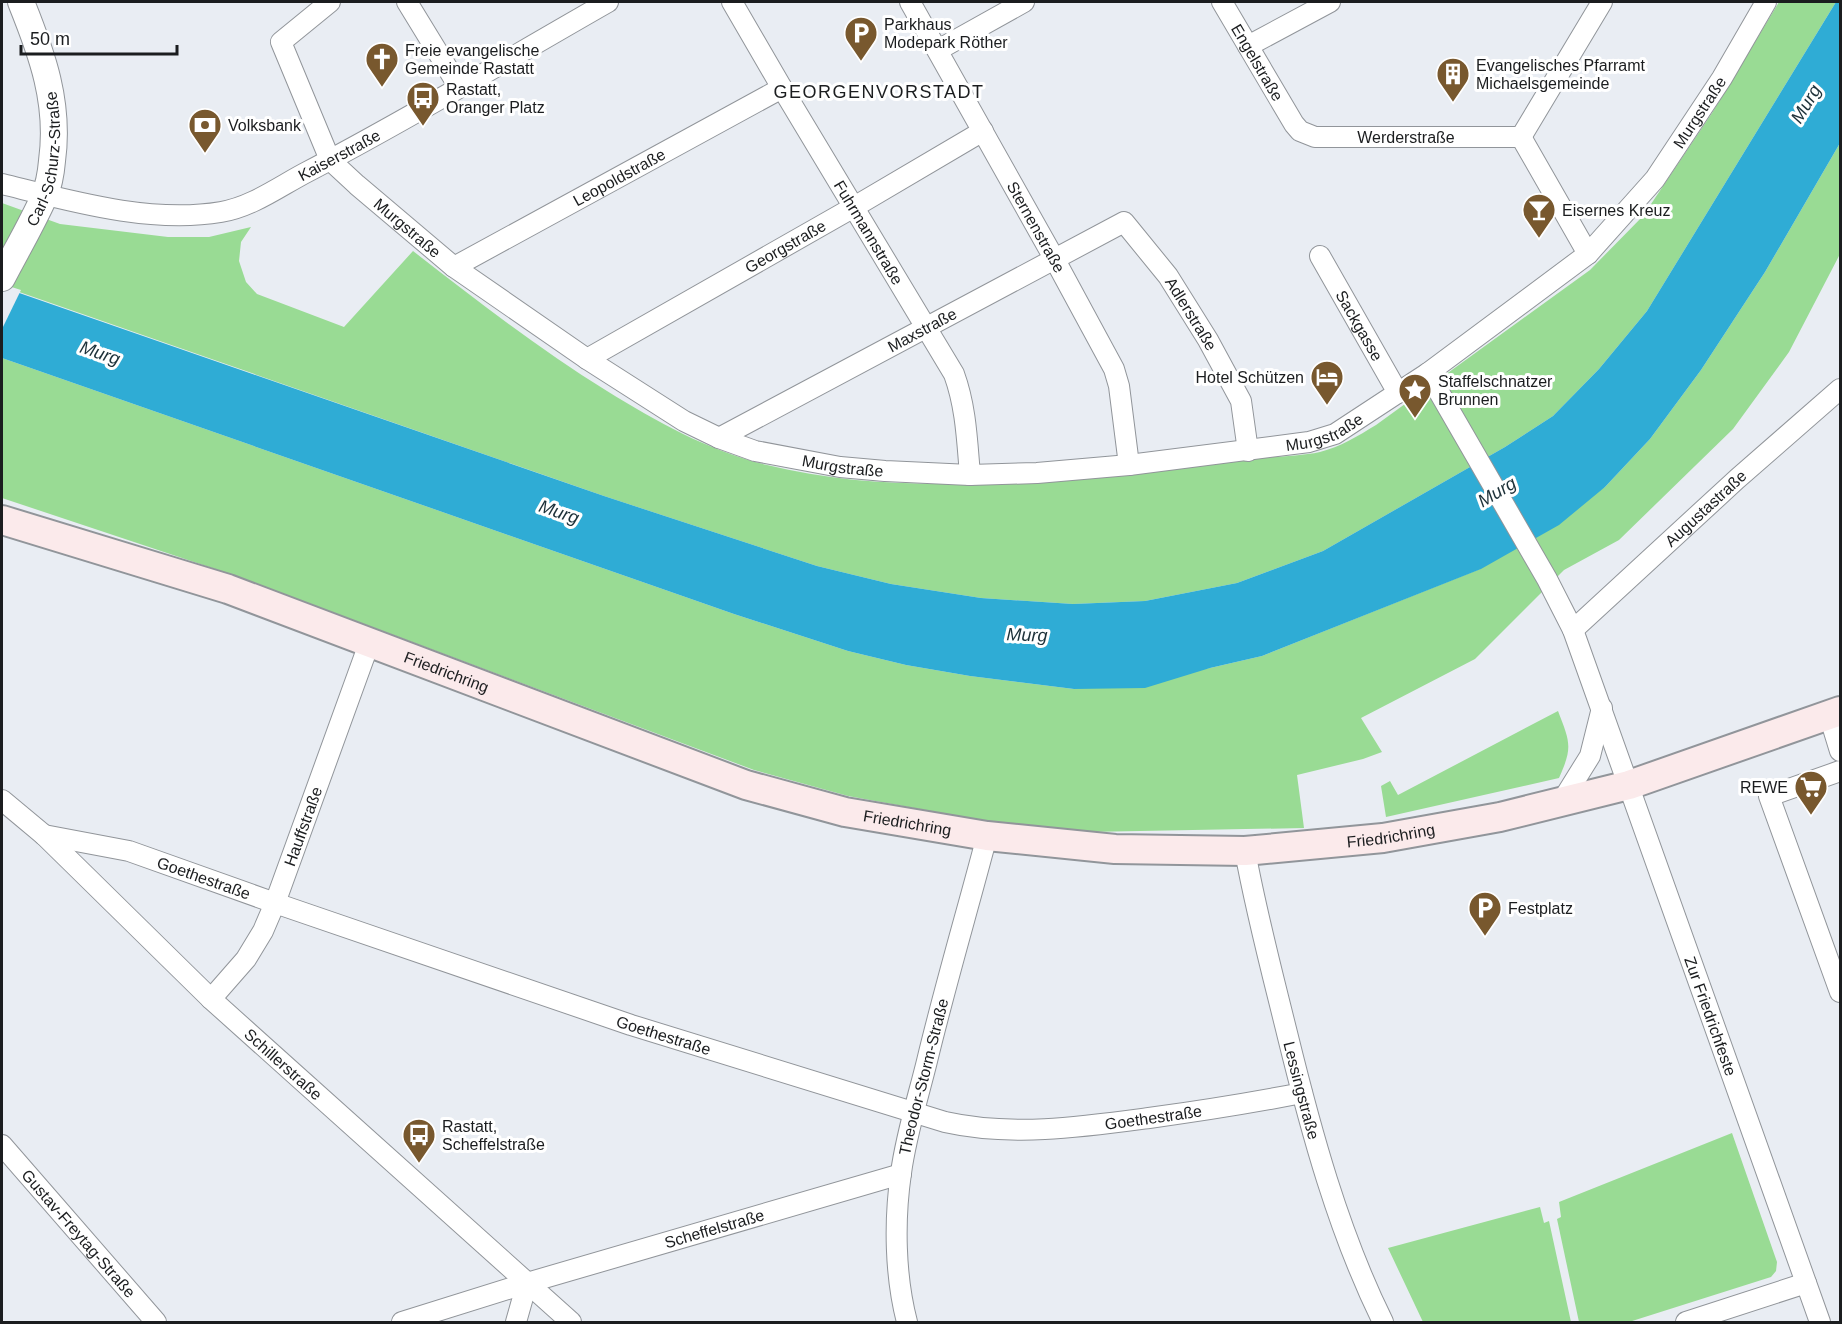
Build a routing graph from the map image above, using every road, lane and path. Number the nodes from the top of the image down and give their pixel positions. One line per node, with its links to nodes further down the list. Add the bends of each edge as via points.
1 (21, 2): 21 (street, Carl-Schurz-Straße, via 52,94 54,151)
2 (330, 2): 19 (street, via 281,42)
3 (406, 2): 14 (street)
4 (608, 2): 14 (street, Kaiserstraße)
5 (732, 2): 15 (street, Fuhrmannstraße)
6 (910, 2): 13 (street, Sternenstraße)
7 (1024, 2): 13 (street)
8 (1222, 2): 12 (street, Engelstraße)
9 (1330, 2): 12 (street)
10 (1602, 2): 18 (street)
11 (1766, 2): 24 (street, Murgstraße, via 1722,78 1655,179)
12 (1248, 46): 16 (street, Engelstraße)
13 (938, 50): 17 (street, Sternenstraße)
14 (459, 87): 19 (street, Kaiserstraße)
15 (782, 88): 22 (street, Fuhrmannstraße); 27 (street, Leopoldstraße)
16 (1294, 124): 18 (street, Werderstraße, via 1315,137)
17 (983, 131): 22 (street, Georgstraße); 26 (street, Sternenstraße)
18 (1521, 137): 24 (street)
19 (330, 160): 21 (street, Kaiserstraße, via 247,204 223,212 161,216); 27 (street, Murgstraße)
20 (2, 184): 21 (street, Kaiserstraße)
21 (45, 195): 28 (street, Carl-Schurz-Straße)
22 (854, 207): 29 (street, Fuhrmannstraße); 30 (street, Georgstraße)
23 (1124, 222): 26 (street, Maxstraße); 35 (street, Adlerstraße, via 1168,276 1208,340 1241,401)
24 (1588, 254): 31 (street, Murgstraße)
25 (1320, 256): 33 (street, Sackgasse)
26 (1055, 260): 29 (street, Maxstraße); 36 (street, Sternenstraße, via 1114,369)
27 (454, 267): 30 (street, Murgstraße)
28 (2, 278)
29 (926, 327): 34 (street, Maxstraße); 37 (street, Fuhrmannstraße, via 962,395)
30 (587, 359): 34 (street, Murgstraße, via 684,421)
31 (1428, 373): 33 (street, Murgstraße); 39 (street, Zur Friedrichfeste)
32 (1840, 389): 39 (street, Augustastraße)
33 (1398, 393): 35 (street, Murgstraße, via 1335,434)
34 (719, 438): 37 (street, Murgstraße, via 755,451 840,467)
35 (1248, 451): 36 (street, Murgstraße)
36 (1129, 465): 37 (street, Murgstraße)
37 (970, 475)
38 (2, 520): 40 (main road, Friedrichring, via 228,589)
39 (1573, 630): 41 (street, Zur Friedrichfeste)
40 (370, 641): 49 (main road, Friedrichring, via 746,785 845,812); 51 (street, Hauffstraße)
41 (1602, 708): 45 (street, Zur Friedrichfeste); 47 (street, via 1590,756)
42 (1835, 713): 43 (street); 45 (main road, Friedrichring)
43 (1840, 751)
44 (1840, 771): 52 (street, via 1769,796)
45 (1629, 785): 47 (main road, Friedrichring); 60 (street, Zur Friedrichfeste)
46 (2, 800): 48 (street, Schillerstraße)
47 (1563, 801): 50 (main road, Friedrichring, via 1383,838)
48 (44, 835): 51 (street, Goethestraße, via 129,850); 54 (street, Schillerstraße)
49 (987, 836): 50 (main road, Friedrichring, via 1115,849); 56 (street, Theodor-Storm-Straße)
50 (1245, 851): 55 (street, Lessingstraße)
51 (275, 903): 54 (street, Hauffstraße, via 246,959); 56 (street, Goethestraße, via 631,1025)
52 (1837, 969): 53 (street)
53 (1840, 992)
54 (211, 999): 59 (street, Schillerstraße)
55 (1302, 1094): 56 (street, Goethestraße, via 1234,1107 1056,1128 988,1129); 66 (street, Lessingstraße, via 1332,1196 1364,1285)
56 (914, 1112): 58 (street, Theodor-Storm-Straße)
57 (2, 1145): 61 (street, Gustav-Freytag-Straße)
58 (901, 1174): 59 (street, Scheffelstraße); 65 (street, Theodor-Storm-Straße, via 898,1271)
59 (527, 1283): 62 (street, Scheffelstraße); 63 (street); 64 (street, Schillerstraße)
60 (1806, 1283): 67 (street); 68 (street, Zur Friedrichfeste)
61 (156, 1323)
62 (402, 1323)
63 (516, 1323)
64 (571, 1323)
65 (907, 1323)
66 (1383, 1323)
67 (1686, 1323)
68 (1820, 1323)

